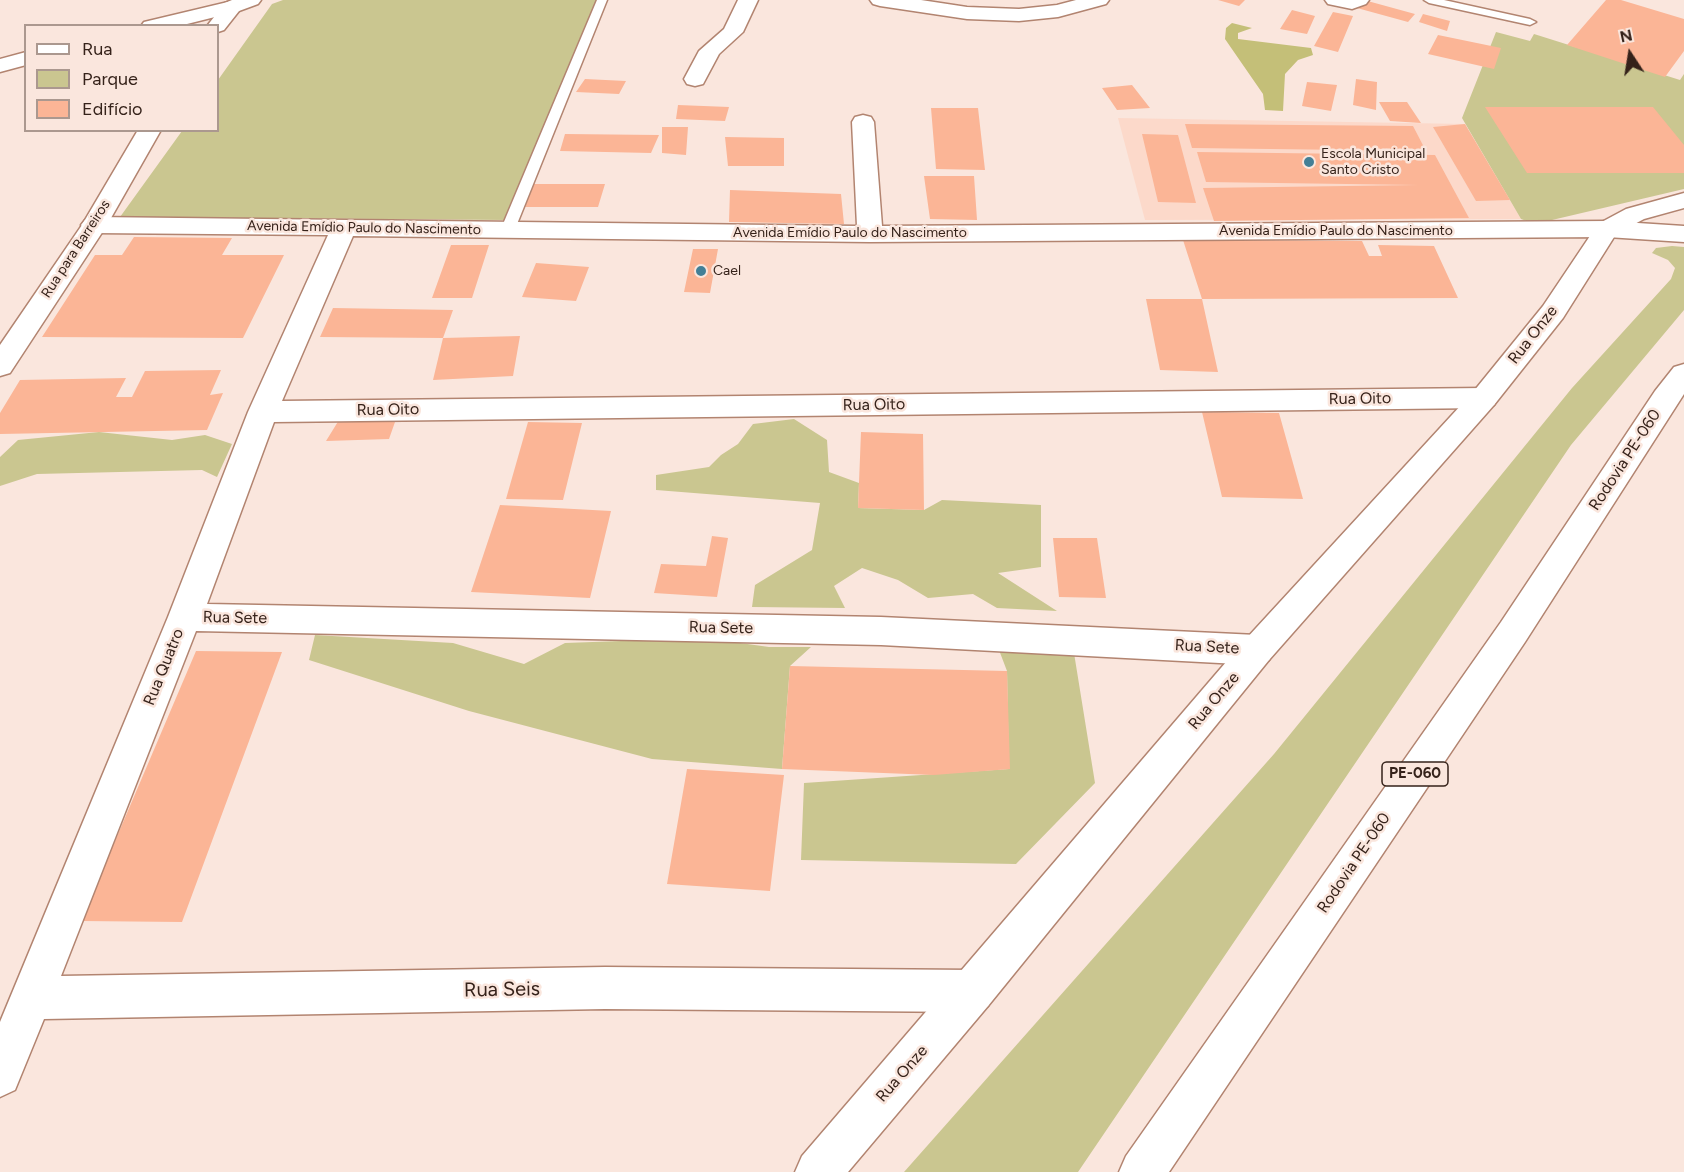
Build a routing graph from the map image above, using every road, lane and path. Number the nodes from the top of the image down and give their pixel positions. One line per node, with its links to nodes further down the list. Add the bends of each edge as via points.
1 (602, 0): 18 (lane)
2 (748, 0): 12 (street, via 733,32 710,51)
3 (880, 0): 4 (street, via 968,13 1019,15 1058,11)
4 (1099, 0)
5 (1429, 0): 7 (lane)
6 (242, 3): 8 (street); 9 (street)
7 (1530, 22)
8 (159, 24)
9 (219, 24)
10 (24, 59): 11 (street)
11 (0, 66)
12 (695, 79)
13 (863, 122): 20 (street)
14 (149, 132): 16 (street, Rua para Barreiros)
15 (1684, 200): 19 (street, via 1635,214)
16 (94, 225): 17 (street, Avenida Emídio Paulo do Nascimento); 22 (street, Rua para Barreiros)
17 (344, 228): 18 (street, Avenida Emídio Paulo do Nascimento); 25 (street, Rua Quatro)
18 (508, 229): 20 (street, Avenida Emídio Paulo do Nascimento)
19 (1607, 229): 20 (street, Avenida Emídio Paulo do Nascimento); 21 (street, Avenida Emídio Paulo do Nascimento); 24 (street, Rua Onze, via 1553,312)
20 (870, 234)
21 (1684, 234)
22 (0, 366)
23 (1684, 374): 32 (street, Rodovia PE-060 / PE-060, via 1506,642)
24 (1484, 398): 25 (street, Rua Oito); 27 (street, Rua Onze)
25 (263, 412): 26 (street, Rua Quatro)
26 (184, 617): 27 (street, Rua Sete, via 881,631); 29 (street, Rua Quatro)
27 (1257, 650): 28 (street, Rua Onze)
28 (973, 991): 29 (street, Rua Seis, via 604,988); 31 (street, Rua Onze)
29 (32, 998): 30 (street, Rua Quatro)
30 (0, 1074)
31 (818, 1172)
32 (1142, 1172)

